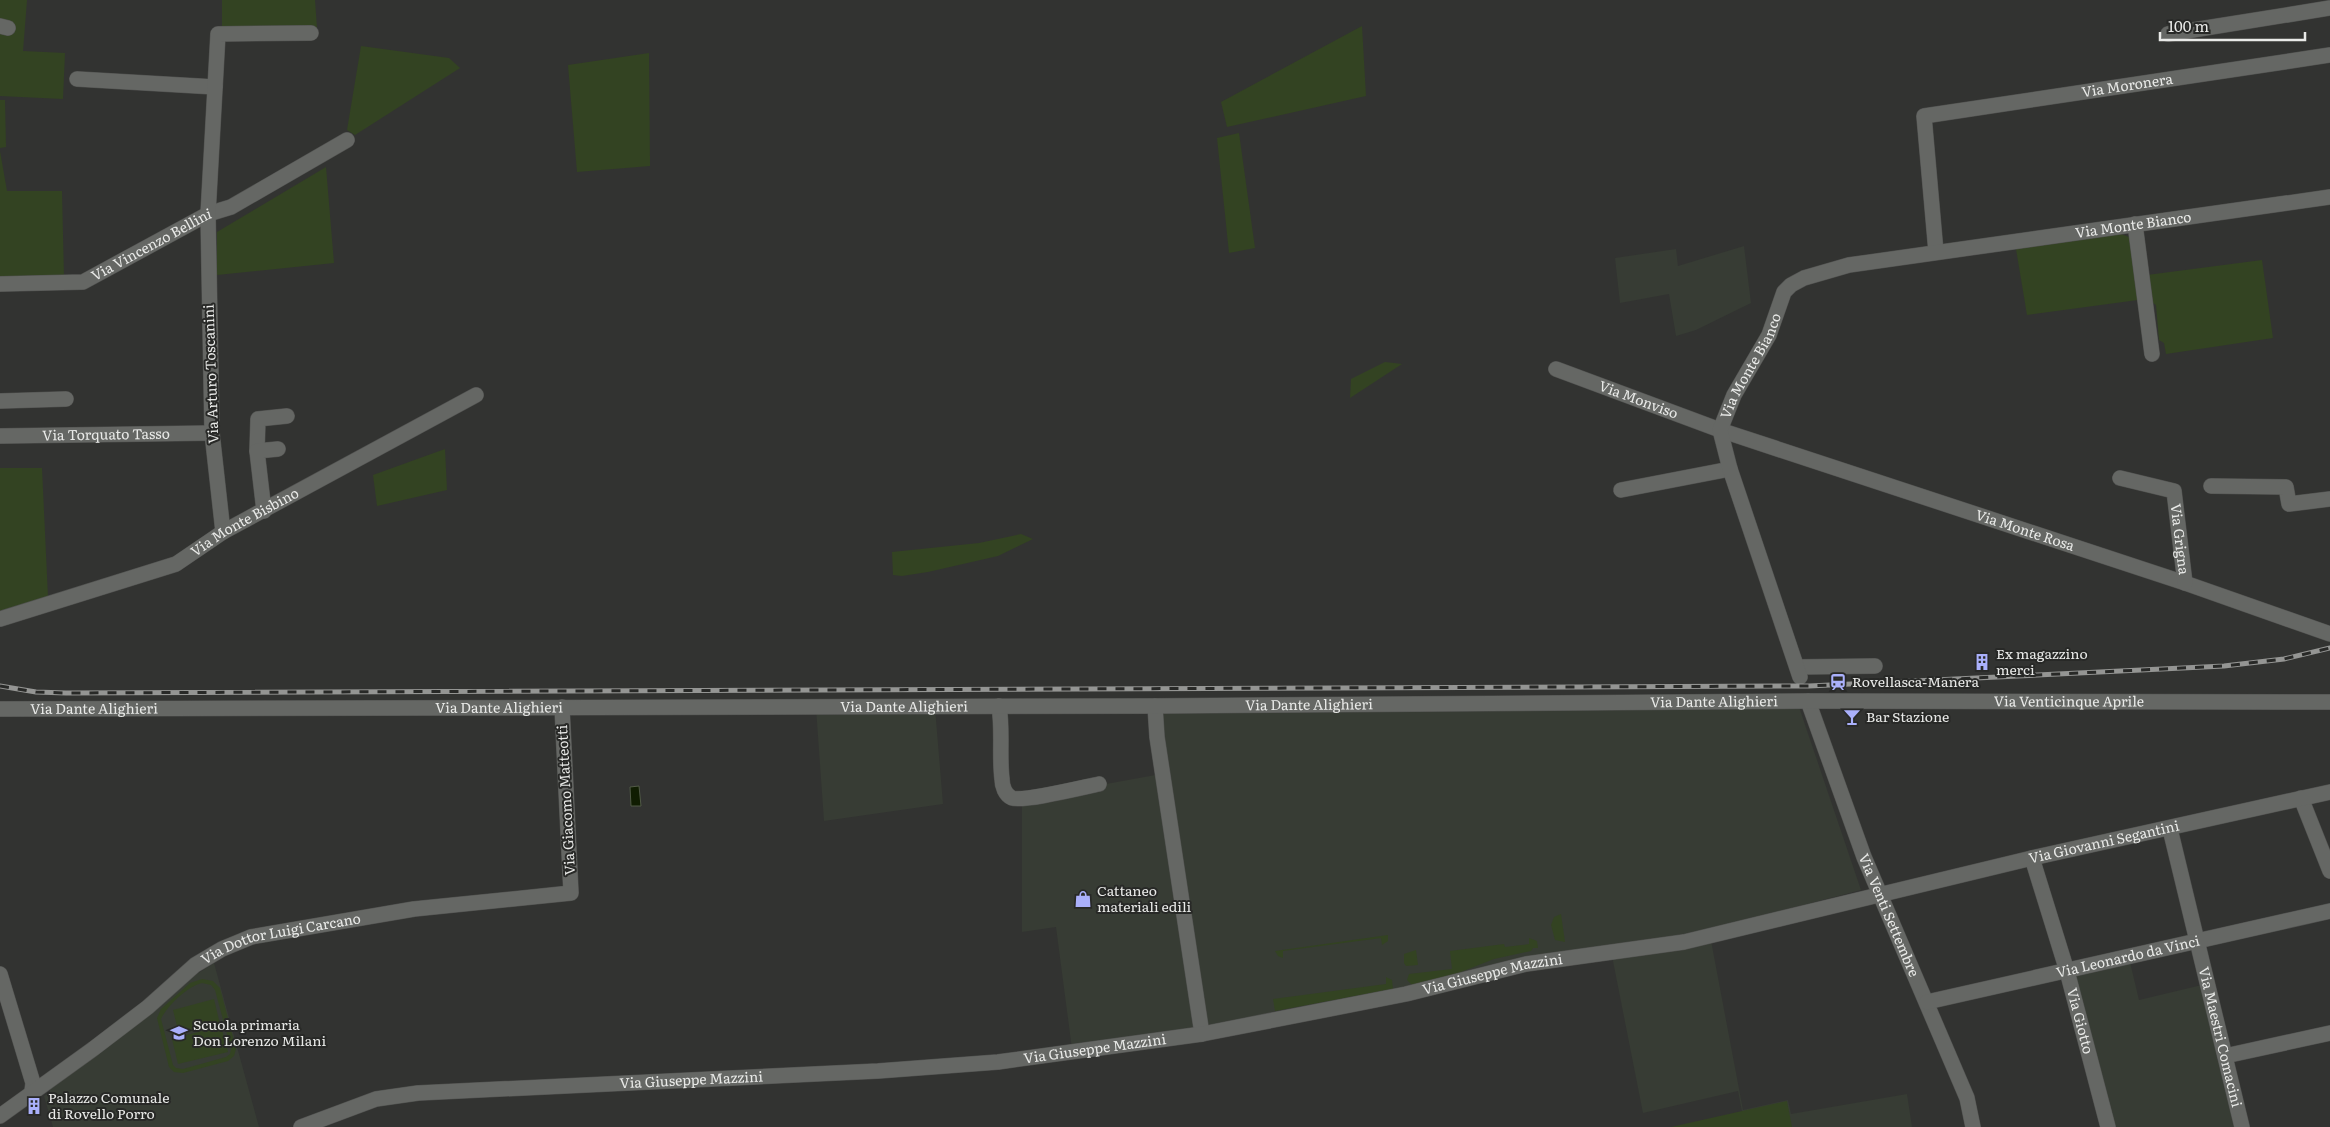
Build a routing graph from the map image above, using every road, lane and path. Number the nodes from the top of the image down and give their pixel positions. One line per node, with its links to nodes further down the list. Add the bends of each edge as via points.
1 (2330, 8): 3 (street)
2 (312, 33): 6 (street, Via Vincenzo Bellini, via 218,34)
3 (2168, 34)
4 (2330, 55): 11 (street, Via Moronera, via 1924,116)
5 (77, 79): 6 (street)
6 (215, 87): 9 (street, Via Vincenzo Bellini)
7 (347, 140): 9 (street, via 231,207)
8 (2330, 197): 10 (street, Via Monte Bianco)
9 (208, 214): 12 (street, Via Vincenzo Bellini, via 83,282); 20 (street, Via Arturo Toscanini)
10 (2135, 224): 11 (street, Via Monte Bianco); 13 (street)
11 (1936, 252): 19 (street, Via Monte Bianco, via 1832,268 1791,285 1784,292 1769,335 1734,395)
12 (0, 284)
13 (2152, 354)
14 (1556, 369): 19 (street, Via Monviso)
15 (476, 395): 29 (street, Via Monte Bisbino)
16 (66, 399): 17 (street)
17 (0, 401)
18 (287, 416): 23 (street, via 258,419)
19 (1720, 430): 24 (street, Via Monte Bianco); 31 (street, Via Monte Rosa)
20 (212, 433): 21 (street, Via Torquato Tasso); 30 (street, Via Arturo Toscanini)
21 (0, 436)
22 (278, 449): 23 (street)
23 (257, 451): 29 (street)
24 (1730, 470): 27 (street); 34 (street, Via Monte Bianco, via 1798,672)
25 (2120, 478): 31 (street, Via Grigna, via 2174,491)
26 (2211, 486): 28 (street, via 2286,488 2289,504)
27 (1621, 490)
28 (2330, 499)
29 (264, 510): 30 (street, Via Monte Bisbino)
30 (223, 532): 32 (street, Via Monte Bisbino, via 176,564)
31 (2185, 583): 33 (street, Via Monte Rosa)
32 (0, 618)
33 (2330, 634)
34 (1875, 666)
35 (1808, 701): 36 (street, Via Venticinque Aprile); 38 (street, Via Dante Alighieri); 48 (street, Via Venti Settembre)
36 (2330, 702)
37 (998, 706): 38 (street, Via Dante Alighieri); 39 (street, Via Dante Alighieri); 41 (street, via 1002,728 1002,779 1011,798)
38 (1155, 706): 55 (street)
39 (562, 707): 40 (street, Via Dante Alighieri); 47 (street, Via Giacomo Matteotti)
40 (0, 709)
41 (1099, 784)
42 (2330, 792): 43 (street, Via Giovanni Segantini)
43 (2301, 798): 44 (street, Via Giovanni Segantini); 46 (street)
44 (2170, 829): 45 (street, Via Giovanni Segantini); 50 (street, Via Maestri Comacini)
45 (2032, 858): 48 (street, Via Giovanni Segantini); 51 (street, Via Giotto)
46 (2330, 871)
47 (571, 893): 57 (street, Via Dottor Luigi Carcano, via 414,909 251,937 195,965 148,1007)
48 (1880, 895): 53 (street, Via Venti Settembre); 55 (street, Via Giuseppe Mazzini, via 1684,942 1526,964 1402,994)
49 (2330, 911): 50 (street, Via Leonardo da Vinci)
50 (2197, 941): 51 (street, Via Leonardo da Vinci); 56 (street, Via Maestri Comacini)
51 (2067, 972): 53 (street, Via Leonardo da Vinci); 61 (street, Via Giotto)
52 (0, 974): 57 (street, via 33,1084)
53 (1927, 1002): 60 (street, Via Venti Settembre, via 1967,1098)
54 (2330, 1033): 56 (street)
55 (1202, 1034): 59 (street, Via Giuseppe Mazzini, via 998,1062 878,1071 418,1093 376,1099)
56 (2225, 1056): 62 (street, Via Maestri Comacini)
57 (32, 1091): 58 (street, Via Dottor Luigi Carcano)
58 (0, 1116)
59 (301, 1127)
60 (1973, 1127)
61 (2108, 1127)
62 (2242, 1127)

